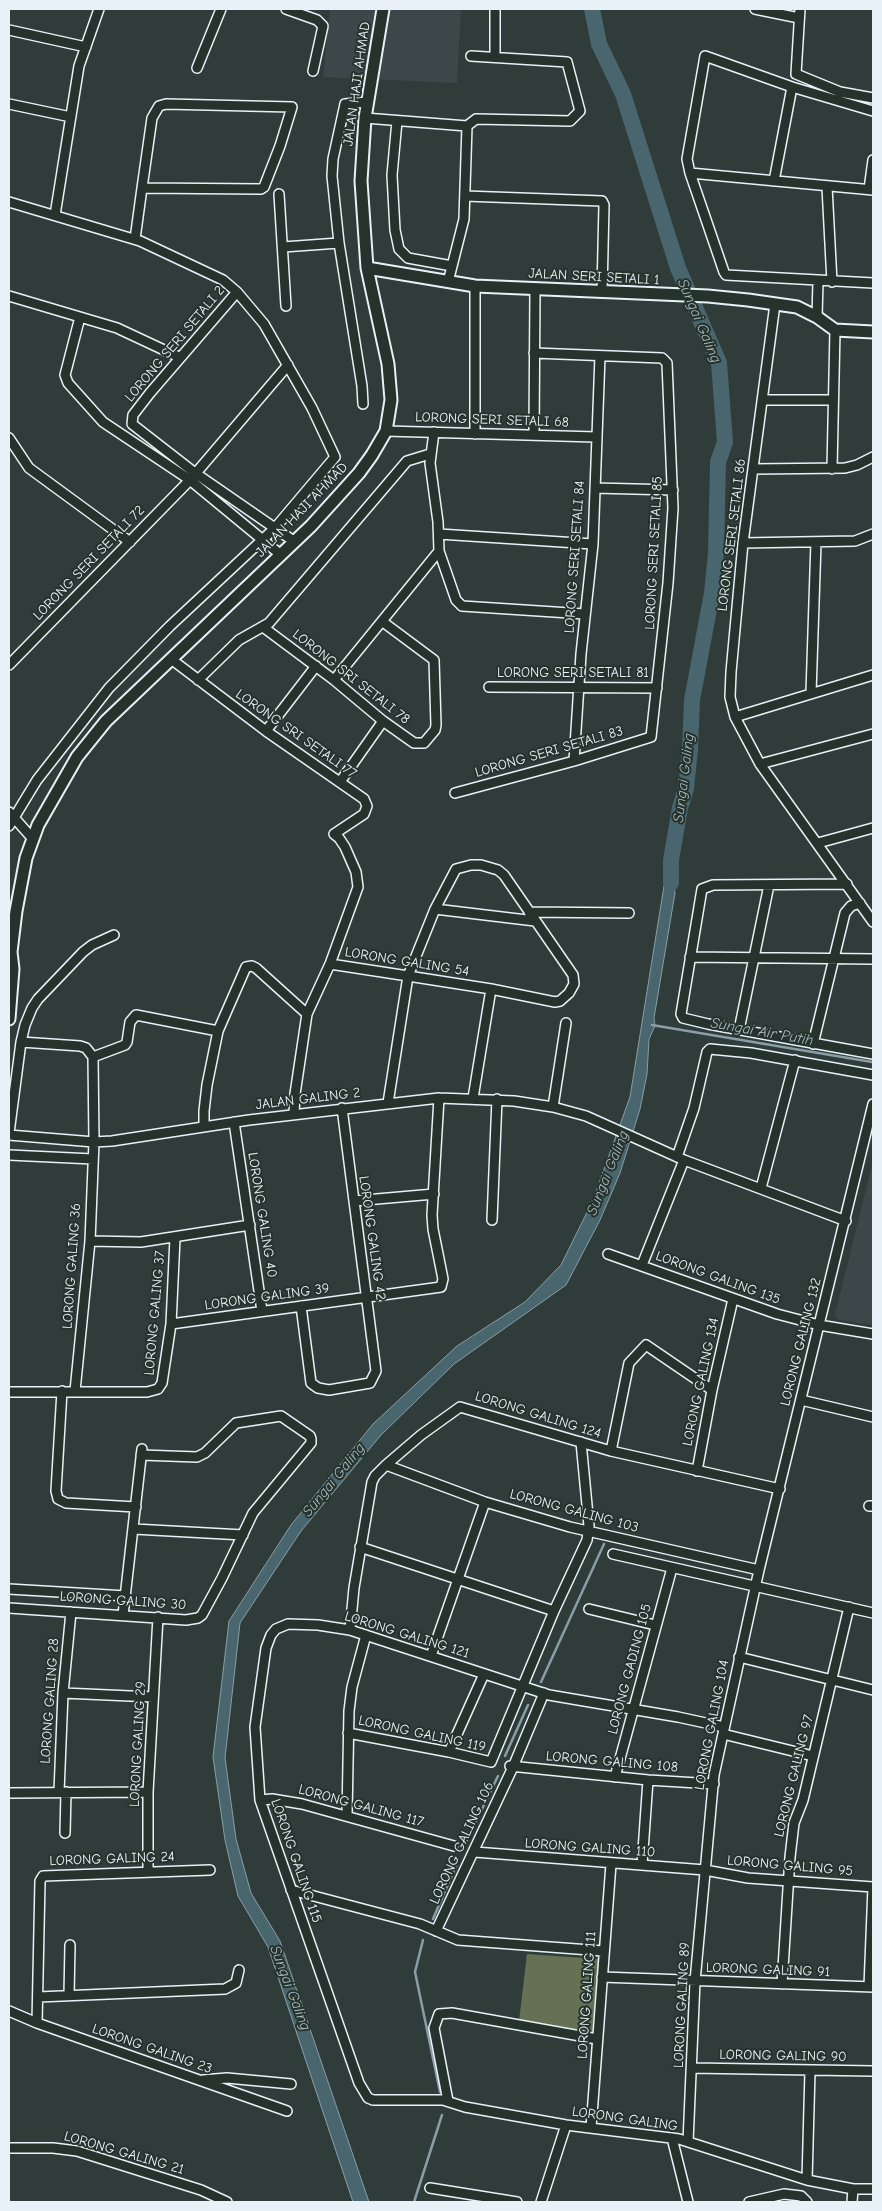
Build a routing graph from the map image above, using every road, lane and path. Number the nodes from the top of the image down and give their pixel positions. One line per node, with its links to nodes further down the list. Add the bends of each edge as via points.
1 (99, 9): 10 (street)
2 (221, 9): 13 (street)
3 (286, 9): 7 (street)
4 (383, 9): 17 (street, JALAN HAJI AHMAD)
5 (496, 9): 12 (street)
6 (755, 9): 8 (street)
7 (297, 10): 14 (street, via 323,26)
8 (799, 13): 16 (street, via 796,74 840,92)
9 (9, 30): 10 (street)
10 (86, 47): 20 (street, via 79,66)
11 (471, 56): 12 (street)
12 (495, 57): 23 (street, via 567,62 580,111 570,121 476,118)
13 (197, 68)
14 (313, 71)
15 (792, 87): 19 (street); 25 (street, via 705,56 688,153); 26 (street)
16 (873, 98)
17 (367, 102): 21 (street, JALAN HAJI AHMAD); 35 (street, via 345,104 333,159)
18 (9, 104): 20 (street)
19 (873, 111)
20 (71, 117): 33 (street)
21 (365, 118): 22 (street); 38 (street, JALAN HAJI AHMAD, via 361,181)
22 (397, 121): 23 (street); 37 (street, via 392,175 399,249 408,258)
23 (467, 126): 31 (street)
24 (873, 160): 29 (street)
25 (690, 173): 26 (street); 39 (street, via 726,275)
26 (774, 181): 27 (street)
27 (827, 187): 29 (street); 41 (street)
28 (142, 188): 28 (street, via 152,118 159,106 292,107 280,146 261,189); 34 (street)
29 (871, 189)
30 (279, 194): 36 (street)
31 (464, 196): 37 (street, via 463,226); 46 (street, via 602,201)
32 (9, 202): 33 (street)
33 (55, 214): 34 (street)
34 (135, 239): 45 (street, via 223,280)
35 (339, 243): 36 (street); 60 (street, via 362,386)
36 (282, 247): 49 (street)
37 (452, 266): 40 (street)
38 (367, 268): 40 (street, JALAN SERI SETALI 1); 61 (street, JALAN HAJI AHMAD, via 388,364 391,400)
39 (818, 281): 41 (street); 51 (street)
40 (448, 282): 43 (street, JALAN SERI SETALI 1)
41 (832, 282): 42 (street)
42 (873, 283)
43 (475, 286): 44 (street, JALAN SERI SETALI 1); 63 (street)
44 (535, 289): 46 (street, JALAN SERI SETALI 1); 54 (street)
45 (237, 292): 56 (street, LORONG SERI SETALI 2); 57 (street, via 264,324)
46 (602, 292): 48 (street, JALAN SERI SETALI 1, via 708,296)
47 (9, 296): 50 (street)
48 (775, 304): 51 (street, JALAN SERI SETALI 1, via 797,307); 58 (street, LORONG SERI SETALI 86)
49 (286, 306)
50 (80, 317): 56 (street, via 125,331); 71 (street, via 65,375 68,383 103,422)
51 (817, 317): 52 (street, JALAN SERI SETALI 1)
52 (835, 330): 53 (street); 59 (street)
53 (873, 332)
54 (534, 353): 55 (street); 64 (street)
55 (600, 356): 65 (street, LORONG SERI SETALI 84); 73 (street, LORONG SERI SETALI 85, via 662,358 668,363)
56 (179, 357): 71 (street, LORONG SERI SETALI 2, via 133,415 132,424)
57 (288, 365): 71 (street, LORONG SERI SETALI 72); 74 (street, via 335,457)
58 (762, 400): 59 (street); 69 (street, LORONG SERI SETALI 86)
59 (833, 400): 70 (street)
60 (362, 404)
61 (386, 430): 62 (street, LORONG SERI SETALI 68); 79 (street, JALAN HAJI AHMAD, via 359,473)
62 (434, 432): 63 (street, LORONG SERI SETALI 68); 67 (street)
63 (475, 434): 64 (street, LORONG SERI SETALI 68)
64 (534, 435): 65 (street, LORONG SERI SETALI 68)
65 (596, 437): 72 (street, LORONG SERI SETALI 84)
66 (9, 438): 78 (street, via 29,468)
67 (430, 454): 75 (street); 87 (street, via 407,461 323,562)
68 (873, 457): 70 (street, via 857,465)
69 (753, 469): 70 (street); 81 (street, LORONG SERI SETALI 86)
70 (832, 469)
71 (192, 476): 74 (street); 77 (street); 78 (street, LORONG SERI SETALI 72)
72 (595, 488): 73 (street); 82 (street, LORONG SERI SETALI 84)
73 (673, 490): 96 (street, LORONG SERI SETALI 85, via 668,584)
74 (275, 528): 77 (street); 79 (street)
75 (439, 534): 82 (street); 83 (street)
76 (873, 534): 80 (street, via 855,541)
77 (263, 539): 84 (street); 107 (street, via 108,688)
78 (130, 542): 89 (street, LORONG SERI SETALI 72)
79 (295, 542): 84 (street, JALAN HAJI AHMAD)
80 (816, 542): 81 (street); 97 (street)
81 (743, 543): 98 (street, LORONG SERI SETALI 86, via 730,680)
82 (593, 544): 85 (street, LORONG SERI SETALI 84)
83 (439, 550): 85 (street, via 456,600 462,606); 86 (street)
84 (281, 554): 88 (street, JALAN HAJI AHMAD)
85 (585, 614): 95 (street, LORONG SERI SETALI 84)
86 (383, 622): 93 (street); 99 (street, LORONG SRI SETALI 78, via 434,660 436,724 424,743 414,743)
87 (263, 627): 90 (street, LORONG SRI SETALI 78); 92 (street, via 239,640)
88 (171, 659): 92 (street, LORONG SRI SETALI 77); 110 (street, JALAN HAJI AHMAD, via 106,721 77,757)
89 (9, 665)
90 (316, 666): 93 (street, LORONG SRI SETALI 78); 100 (street)
91 (873, 675): 97 (street)
92 (198, 680): 100 (street, LORONG SRI SETALI 77)
93 (334, 680): 99 (street, LORONG SRI SETALI 78)
94 (490, 687): 95 (street, LORONG SERI SETALI 81)
95 (578, 687): 96 (street, LORONG SERI SETALI 81); 103 (street, LORONG SERI SETALI 84)
96 (657, 688): 102 (street, LORONG SERI SETALI 85)
97 (811, 693): 98 (street)
98 (735, 717): 104 (street, LORONG SERI SETALI 86)
99 (383, 721): 105 (street)
100 (266, 731): 105 (street, LORONG SRI SETALI 77)
101 (873, 734): 104 (street)
102 (650, 737): 103 (street, LORONG SERI SETALI 83)
103 (574, 760): 106 (street, LORONG SERI SETALI 83)
104 (760, 764): 111 (street, LORONG SERI SETALI 86)
105 (340, 782): 109 (street, LORONG SRI SETALI 77, via 364,799 367,806 364,814)
106 (455, 794)
107 (10, 818): 110 (street)
108 (873, 828): 111 (street)
109 (334, 834): 126 (street, LORONG GALING 54, via 342,841 353,864 358,887)
110 (33, 838): 121 (street, JALAN HAJI AHMAD, via 22,878)
111 (818, 843): 112 (street, LORONG SERI SETALI 86)
112 (847, 884): 113 (street); 114 (street, LORONG SERI SETALI 86)
113 (769, 885): 122 (street, via 713,884 702,888); 123 (street)
114 (860, 904): 119 (street, LORONG SERI SETALI 86); 125 (street, via 851,906 845,913)
115 (435, 909): 116 (street, via 456,869 481,865 504,875); 118 (street); 127 (street)
116 (529, 912): 117 (street); 118 (street)
117 (629, 913)
118 (535, 921): 128 (street, LORONG GALING 54, via 573,975 570,993 555,1002)
119 (873, 922)
120 (114, 935): 134 (street, via 92,945 38,1000 25,1025)
121 (10, 954): 130 (street, JALAN HAJI AHMAD, via 13,970)
122 (690, 957): 123 (street); 132 (street, via 681,1016)
123 (753, 959): 125 (street); 132 (street)
124 (873, 959): 125 (street)
125 (834, 960): 135 (street)
126 (330, 964): 127 (street, LORONG GALING 54); 129 (street)
127 (408, 976): 128 (street, LORONG GALING 54); 143 (street)
128 (491, 990): 141 (street)
129 (307, 1014): 133 (street, via 256,968 249,966 243,970); 147 (street)
130 (9, 1020)
131 (566, 1023): 145 (street)
132 (739, 1030): 135 (street)
133 (218, 1031): 137 (street, via 136,1015 130,1022 125,1045); 149 (street, via 207,1085)
134 (22, 1042): 137 (street, via 80,1046); 150 (street)
135 (813, 1044): 136 (street)
136 (873, 1054)
137 (93, 1057): 151 (street, LORONG GALING 36)
138 (795, 1060): 139 (street); 153 (street, via 710,1049); 155 (street)
139 (873, 1075)
140 (439, 1098): 141 (street, JALAN GALING 2); 143 (street, JALAN GALING 2); 156 (street)
141 (473, 1098): 142 (street, JALAN GALING 2)
142 (497, 1099): 145 (street, JALAN GALING 2); 158 (street)
143 (388, 1103): 146 (street, JALAN GALING 2)
144 (873, 1104): 159 (street, LORONG GALING 132)
145 (553, 1107): 153 (street, JALAN GALING 2, via 609,1124)
146 (342, 1108): 147 (street, JALAN GALING 2); 157 (street, LORONG GALING 42)
147 (294, 1114): 148 (street, JALAN GALING 2)
148 (234, 1122): 149 (street, JALAN GALING 2); 160 (street, LORONG GALING 40)
149 (204, 1127): 151 (street, JALAN GALING 2)
150 (9, 1134): 151 (street, JALAN GALING 2)
151 (94, 1142): 154 (street, LORONG GALING 36)
152 (9, 1155): 154 (street)
153 (680, 1158): 155 (street, JALAN GALING 2); 164 (street)
154 (93, 1159): 162 (street, LORONG GALING 36)
155 (761, 1188): 159 (street, JALAN GALING 2)
156 (434, 1194): 157 (street); 165 (street, LORONG GALING 39, via 433,1229 442,1285)
157 (354, 1201): 165 (street, LORONG GALING 42)
158 (492, 1220)
159 (846, 1221): 170 (street, LORONG GALING 132)
160 (250, 1225): 161 (street); 168 (street, LORONG GALING 40)
161 (175, 1238): 162 (street); 169 (street, LORONG GALING 37)
162 (90, 1241): 174 (street, LORONG GALING 36)
163 (608, 1254): 164 (street, LORONG GALING 135)
164 (642, 1265): 166 (street, LORONG GALING 135)
165 (366, 1298): 167 (street, LORONG GALING 39); 167 (street, LORONG GALING 42, via 376,1371 370,1383 329,1390 318,1388 311,1382)
166 (733, 1299): 170 (street, LORONG GALING 135); 172 (street, LORONG GALING 134)
167 (301, 1306): 168 (street, LORONG GALING 39)
168 (262, 1311): 169 (street, LORONG GALING 39)
169 (171, 1324): 174 (street, LORONG GALING 37, via 162,1383 158,1389 147,1392)
170 (819, 1325): 171 (street, LORONG GALING 135); 176 (street, LORONG GALING 132)
171 (873, 1334)
172 (712, 1390): 179 (street, via 646,1345 629,1363); 181 (street, LORONG GALING 134)
173 (62, 1391): 174 (street); 175 (street); 184 (street, via 58,1499 66,1503)
174 (75, 1391)
175 (9, 1392)
176 (801, 1400): 177 (street); 182 (street, LORONG GALING 132)
177 (873, 1417)
178 (581, 1442): 179 (street, LORONG GALING 124); 180 (street, LORONG GALING 124, via 460,1407); 186 (street)
179 (611, 1450): 181 (street, LORONG GALING 124)
180 (386, 1465): 183 (street, LORONG GALING 103); 188 (street, LORONG GALING 124, via 372,1482)
181 (697, 1471): 182 (street, LORONG GALING 124)
182 (780, 1489): 191 (street, LORONG GALING 132)
183 (485, 1502): 186 (street, LORONG GALING 103); 192 (street)
184 (136, 1507): 185 (street); 187 (street, LORONG GALING 30, via 142,1452 197,1457 236,1423 281,1416 310,1436 311,1444 258,1507)
185 (134, 1529): 187 (street); 195 (street)
186 (589, 1532): 191 (street, LORONG GALING 103); 200 (street)
187 (243, 1535): 203 (street, LORONG GALING 30, via 202,1615 194,1620)
188 (360, 1547): 192 (street); 206 (street, LORONG GALING 124)
189 (613, 1554): 190 (street)
190 (672, 1568): 193 (street); 204 (street, LORONG GADING 105)
191 (759, 1570): 193 (street, LORONG GALING 132)
192 (458, 1579): 200 (street); 208 (street)
193 (756, 1585): 196 (street); 209 (street, LORONG GALING 104)
194 (9, 1589): 195 (street, LORONG GALING 30)
195 (126, 1596): 202 (street)
196 (850, 1607): 201 (street); 211 (street, LORONG GALING 97)
197 (9, 1608): 199 (street, LORONG GALING 30)
198 (589, 1609): 204 (street)
199 (71, 1612): 202 (street, LORONG GALING 30); 214 (street, LORONG GALING 28)
200 (554, 1612): 212 (street)
201 (873, 1612)
202 (123, 1615): 203 (street, LORONG GALING 30)
203 (158, 1617): 216 (street, LORONG GALING 29)
204 (655, 1625): 217 (street, LORONG GADING 105)
205 (280, 1626): 206 (street, LORONG GALING 121, via 300,1624); 229 (street, LORONG GALING 115, via 271,1635 266,1648 256,1714)
206 (350, 1630): 207 (street, LORONG GALING 121)
207 (366, 1635): 208 (street, LORONG GALING 121); 219 (street, via 352,1687)
208 (431, 1656): 210 (street, LORONG GALING 121)
209 (739, 1657): 211 (street); 218 (street, LORONG GALING 104)
210 (484, 1674): 212 (street, LORONG GALING 121); 220 (street)
211 (832, 1679): 213 (street); 221 (street, LORONG GALING 97)
212 (523, 1687): 215 (street, LORONG GALING 121); 220 (street, LORONG GALING 119, via 491,1762)
213 (873, 1690)
214 (63, 1693): 216 (street); 226 (street, LORONG GALING 28)
215 (544, 1694): 217 (street, LORONG GALING 121); 222 (street, LORONG GALING 106)
216 (153, 1697): 227 (street, LORONG GALING 29)
217 (632, 1710): 218 (street, LORONG GALING 121, via 678,1717); 223 (street, LORONG GADING 105)
218 (724, 1731): 221 (street, LORONG GALING 121); 225 (street, LORONG GALING 104)
219 (348, 1733): 220 (street, LORONG GALING 119); 230 (street)
220 (450, 1752)
221 (813, 1756): 239 (street, LORONG GALING 97, via 794,1823)
222 (510, 1766): 223 (street, LORONG GALING 108); 233 (street, LORONG GALING 106)
223 (615, 1777): 224 (street, LORONG GALING 108)
224 (648, 1780): 225 (street, LORONG GALING 108); 235 (street)
225 (714, 1784): 237 (street, LORONG GALING 104)
226 (62, 1792): 227 (street); 228 (street); 231 (street, LORONG GALING 28)
227 (148, 1792): 238 (street, LORONG GALING 29)
228 (9, 1793)
229 (260, 1800): 230 (street, LORONG GALING 117, via 286,1801); 241 (street, LORONG GALING 115)
230 (347, 1815): 232 (street, LORONG GALING 117)
231 (66, 1833)
232 (454, 1846)
233 (475, 1852): 234 (street, LORONG GALING 110); 242 (street, LORONG GALING 106)
234 (610, 1864): 235 (street, LORONG GALING 110); 244 (street, LORONG GALING 111)
235 (642, 1865): 237 (street, LORONG GALING 110)
236 (210, 1870): 238 (street, LORONG GALING 24)
237 (704, 1870): 239 (street, LORONG GALING 95); 247 (street, LORONG GALING 89)
238 (148, 1871): 251 (street, LORONG GALING 24, via 46,1874 41,1878)
239 (788, 1881): 240 (street, LORONG GALING 95); 248 (street, LORONG GALING 97)
240 (873, 1887): 249 (street)
241 (291, 1890): 242 (street); 260 (street, LORONG GALING 115, via 359,2083)
242 (436, 1931): 244 (street, via 473,1942)
243 (70, 1946): 250 (street)
244 (603, 1951): 246 (street, LORONG GALING 111)
245 (239, 1970): 250 (street, via 236,1983 225,1989)
246 (602, 1977): 247 (street, LORONG GALING 91); 254 (street, LORONG GALING 111)
247 (695, 1982): 248 (street, LORONG GALING 91); 255 (street, LORONG GALING 89)
248 (782, 1984): 249 (street, LORONG GALING 91)
249 (871, 1987)
250 (68, 1995): 251 (street)
251 (38, 1997): 253 (street, LORONG GALING 24)
252 (9, 2011): 253 (street, LORONG GALING 23)
253 (37, 2023): 258 (street, LORONG GALING 23)
254 (597, 2039): 261 (street, via 452,2013 440,2014 434,2028); 264 (street, LORONG GALING 111)
255 (692, 2068): 256 (street, LORONG GALING 90); 266 (street, LORONG GALING 89)
256 (810, 2071): 257 (street, LORONG GALING 90); 268 (street)
257 (873, 2071)
258 (201, 2080): 259 (street, via 227,2078); 262 (street, LORONG GALING 23)
259 (291, 2084)
260 (368, 2098): 261 (street, LORONG GALING)
261 (448, 2101): 263 (street, LORONG GALING)
262 (286, 2111)
263 (566, 2125): 264 (street, LORONG GALING); 275 (street)
264 (591, 2128): 265 (street, LORONG GALING)
265 (672, 2138): 266 (street, LORONG GALING); 276 (street)
266 (688, 2142): 268 (street, LORONG GALING)
267 (9, 2148): 273 (street, LORONG GALING 21, via 77,2151 201,2190)
268 (807, 2180): 270 (street, LORONG GALING)
269 (430, 2188): 272 (street)
270 (853, 2189): 271 (street, LORONG GALING); 279 (street)
271 (873, 2189)
272 (467, 2199): 274 (street)
273 (228, 2202)
274 (517, 2202)
275 (542, 2202)
276 (688, 2202)
277 (749, 2202): 278 (street, via 784,2194 801,2196)
278 (808, 2202)
279 (852, 2202)

